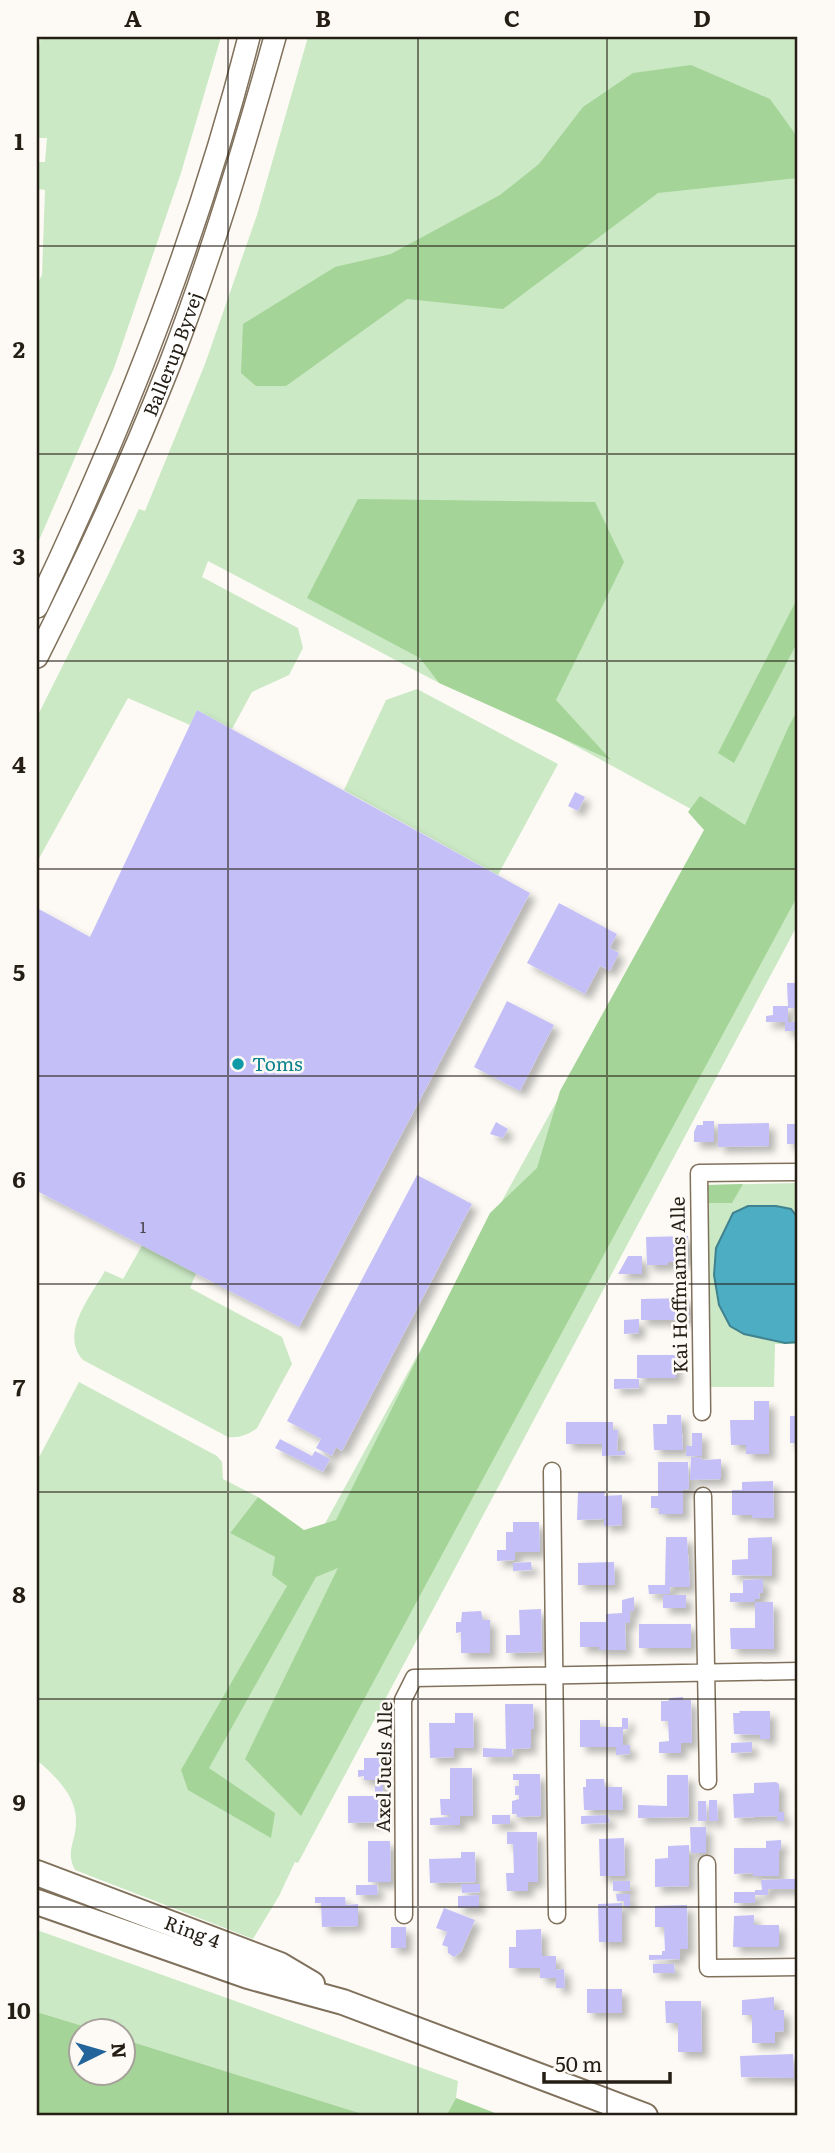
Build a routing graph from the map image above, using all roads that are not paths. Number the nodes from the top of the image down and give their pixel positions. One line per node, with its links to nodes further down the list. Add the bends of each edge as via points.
1 (249, 37): 3 (main road, Ballerup Byvej, via 218,152 164,310 92,488)
2 (275, 37): 4 (main road, Ballerup Byvej, via 216,234 169,365 114,496)
3 (37, 607)
4 (37, 656)
5 (798, 1172): 6 (street, Kai Hoffmanns Alle, via 699,1173)
6 (702, 1412)
7 (552, 1471): 11 (street)
8 (702, 1496): 10 (street)
9 (798, 1671): 10 (street, Axel Juels Alle)
10 (706, 1672): 11 (street, Axel Juels Alle); 12 (street)
11 (554, 1674): 16 (street, Axel Juels Alle, via 414,1678 403,1700); 17 (street)
12 (708, 1782)
13 (707, 1864): 18 (street, via 708,1968)
14 (37, 1873): 19 (main road, Ring 4, via 280,1965)
15 (37, 1902): 19 (main road, Ring 4, via 248,1976)
16 (404, 1915)
17 (557, 1915)
18 (798, 1967)
19 (343, 2002): 20 (main road, Ring 4)
20 (645, 2116)

